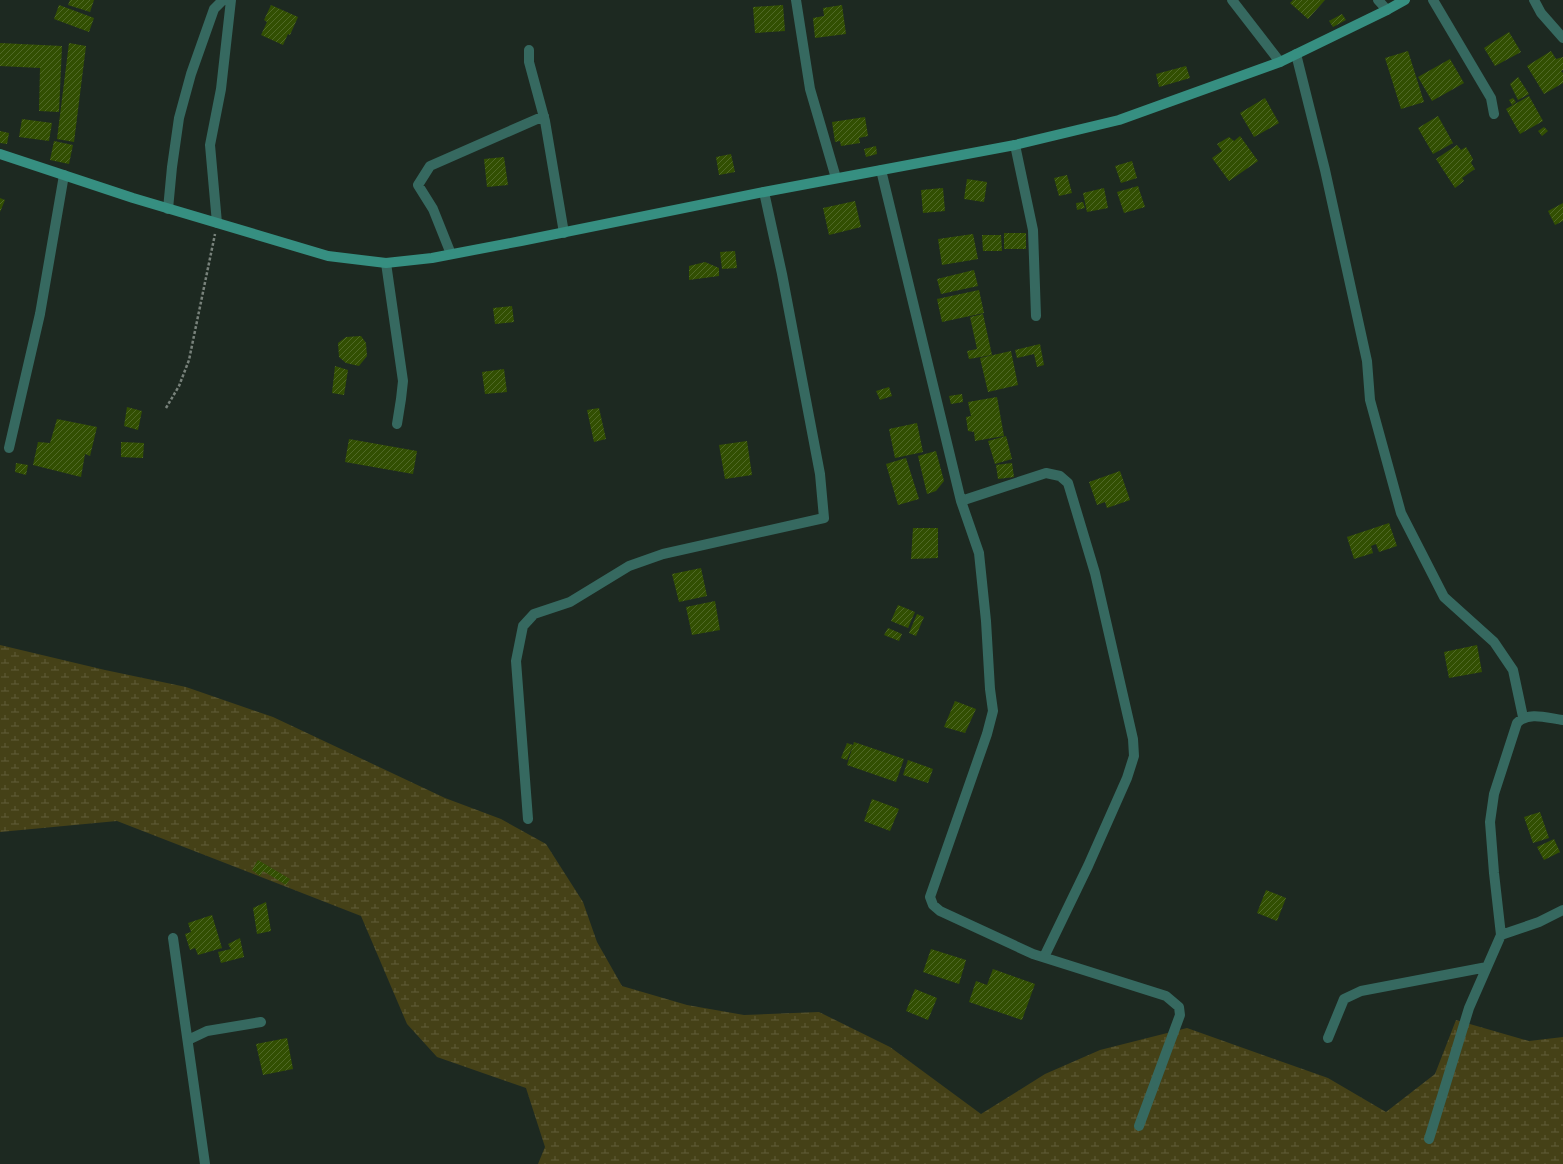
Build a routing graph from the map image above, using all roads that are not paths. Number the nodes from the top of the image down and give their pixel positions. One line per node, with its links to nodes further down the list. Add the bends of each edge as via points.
1 (224, 0): 22 (street, via 214,9 191,74 179,118)
2 (231, 0): 23 (street, via 221,89 210,145)
3 (796, 0): 20 (street, via 810,89)
4 (1232, 0): 13 (street)
5 (1378, 0): 9 (street)
6 (1405, 0): 9 (street)
7 (1433, 0): 14 (street, via 1491,98)
8 (1534, 0): 10 (street, via 1541,13)
9 (1387, 10): 12 (street)
10 (1563, 38)
11 (529, 50): 15 (street, via 529,62)
12 (1296, 54): 13 (street); 31 (street, via 1325,170 1367,360 1370,400 1401,513 1444,596 1494,642 1513,670)
13 (1280, 62): 16 (street, via 1119,120)
14 (1494, 114)
15 (544, 116): 24 (street); 25 (street, via 430,166 418,184 433,209)
16 (1015, 145): 18 (street); 27 (street, via 1033,230)
17 (0, 154): 19 (street)
18 (881, 170): 20 (street); 30 (street)
19 (64, 175): 22 (street); 29 (street, via 40,314)
20 (836, 178): 21 (street)
21 (764, 192): 24 (street); 33 (street, via 819,467 824,518 663,554 629,566 570,602 534,614 523,626 516,661)
22 (168, 209): 23 (street)
23 (217, 223): 26 (street, via 328,256)
24 (564, 232): 25 (street)
25 (451, 254): 26 (street)
26 (386, 263): 28 (street, via 403,381)
27 (1036, 316)
28 (397, 424)
29 (9, 448)
30 (961, 501): 37 (street, via 979,553 993,711 930,897 933,905 940,911); 37 (street, via 1046,473 1060,476 1068,483 1095,573 1133,739 1134,756 1127,778)
31 (1523, 717): 32 (street); 35 (street, via 1517,723 1494,794 1490,822)
32 (1563, 720)
33 (528, 819)
34 (1563, 910): 35 (street, via 1539,922)
35 (1501, 935): 38 (street)
36 (174, 938): 41 (street)
37 (1044, 957): 42 (street, via 1166,996 1179,1007 1180,1015)
38 (1487, 967): 40 (street, via 1361,991 1344,999); 43 (street, via 1468,1008)
39 (261, 1022): 41 (street, via 207,1031)
40 (1328, 1038)
41 (188, 1040): 44 (street)
42 (1139, 1126)
43 (1429, 1139)
44 (205, 1164)

